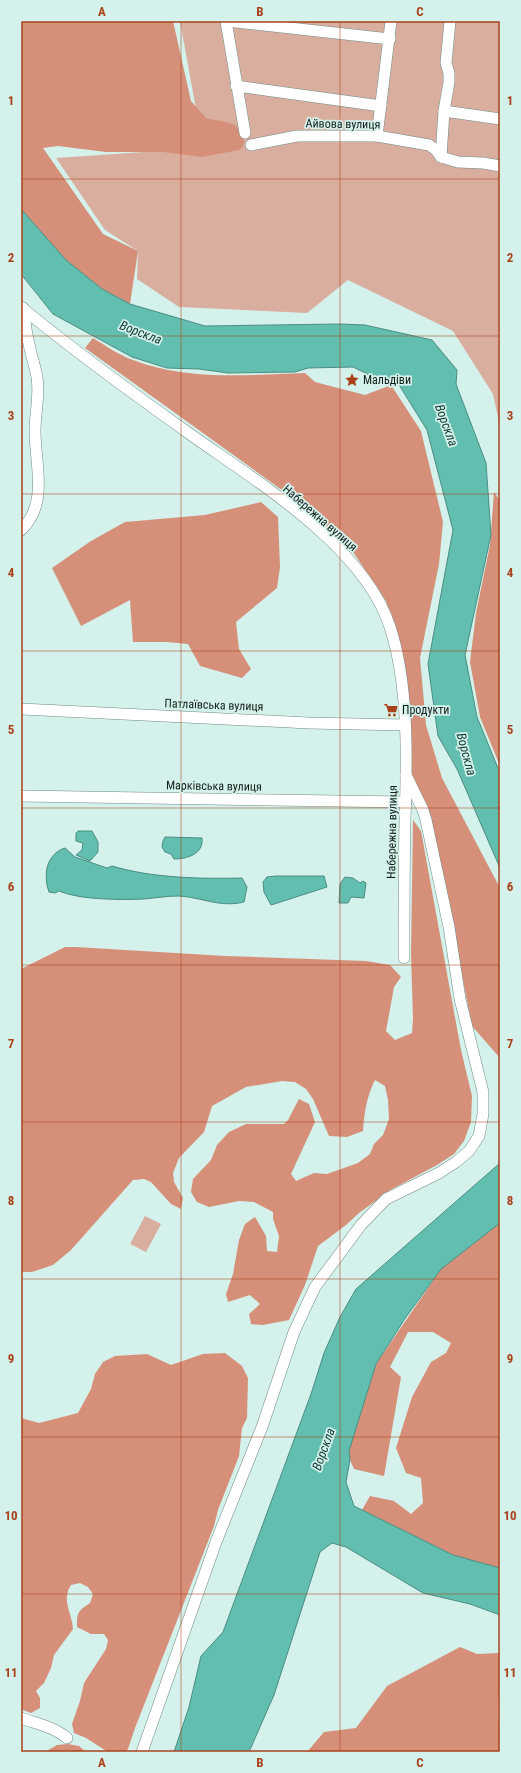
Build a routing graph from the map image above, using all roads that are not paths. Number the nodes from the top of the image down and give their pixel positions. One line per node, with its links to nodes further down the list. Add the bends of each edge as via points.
1 (226, 21): 4 (street); 5 (street)
2 (392, 21): 4 (street)
3 (450, 21): 7 (street, via 446,63 449,82)
4 (390, 38): 6 (street)
5 (236, 86): 6 (street); 9 (street)
6 (381, 106): 10 (street)
7 (444, 112): 8 (street); 12 (street)
8 (500, 119)
9 (245, 133)
10 (377, 136): 11 (street, Айвова вулиця, via 297,136); 12 (street, Айвова вулиця, via 429,145)
11 (251, 144)
12 (441, 157): 13 (street, Айвова вулиця, via 458,162)
13 (500, 166)
14 (22, 307): 15 (street); 18 (street, Набережна вулиця, via 137,397 292,508 358,568 371,587 390,626 398,660)
15 (24, 338): 16 (street, via 37,378 38,406 35,432 39,477 32,516)
16 (21, 530)
17 (21, 709): 18 (street, Патлаївська вулиця)
18 (406, 726): 19 (street, Набережна вулиця)
19 (406, 775): 21 (street, Набережна вулиця); 25 (street, via 426,820 449,927 460,999 483,1092 479,1136 469,1151 456,1162 386,1199 361,1225 315,1287 294,1332 262,1427 216,1542)
20 (21, 796): 21 (street, Марківська вулиця)
21 (406, 802): 22 (street, Набережна вулиця)
22 (404, 958)
23 (21, 1718): 24 (street, via 61,1733)
24 (67, 1738)
25 (142, 1752)

